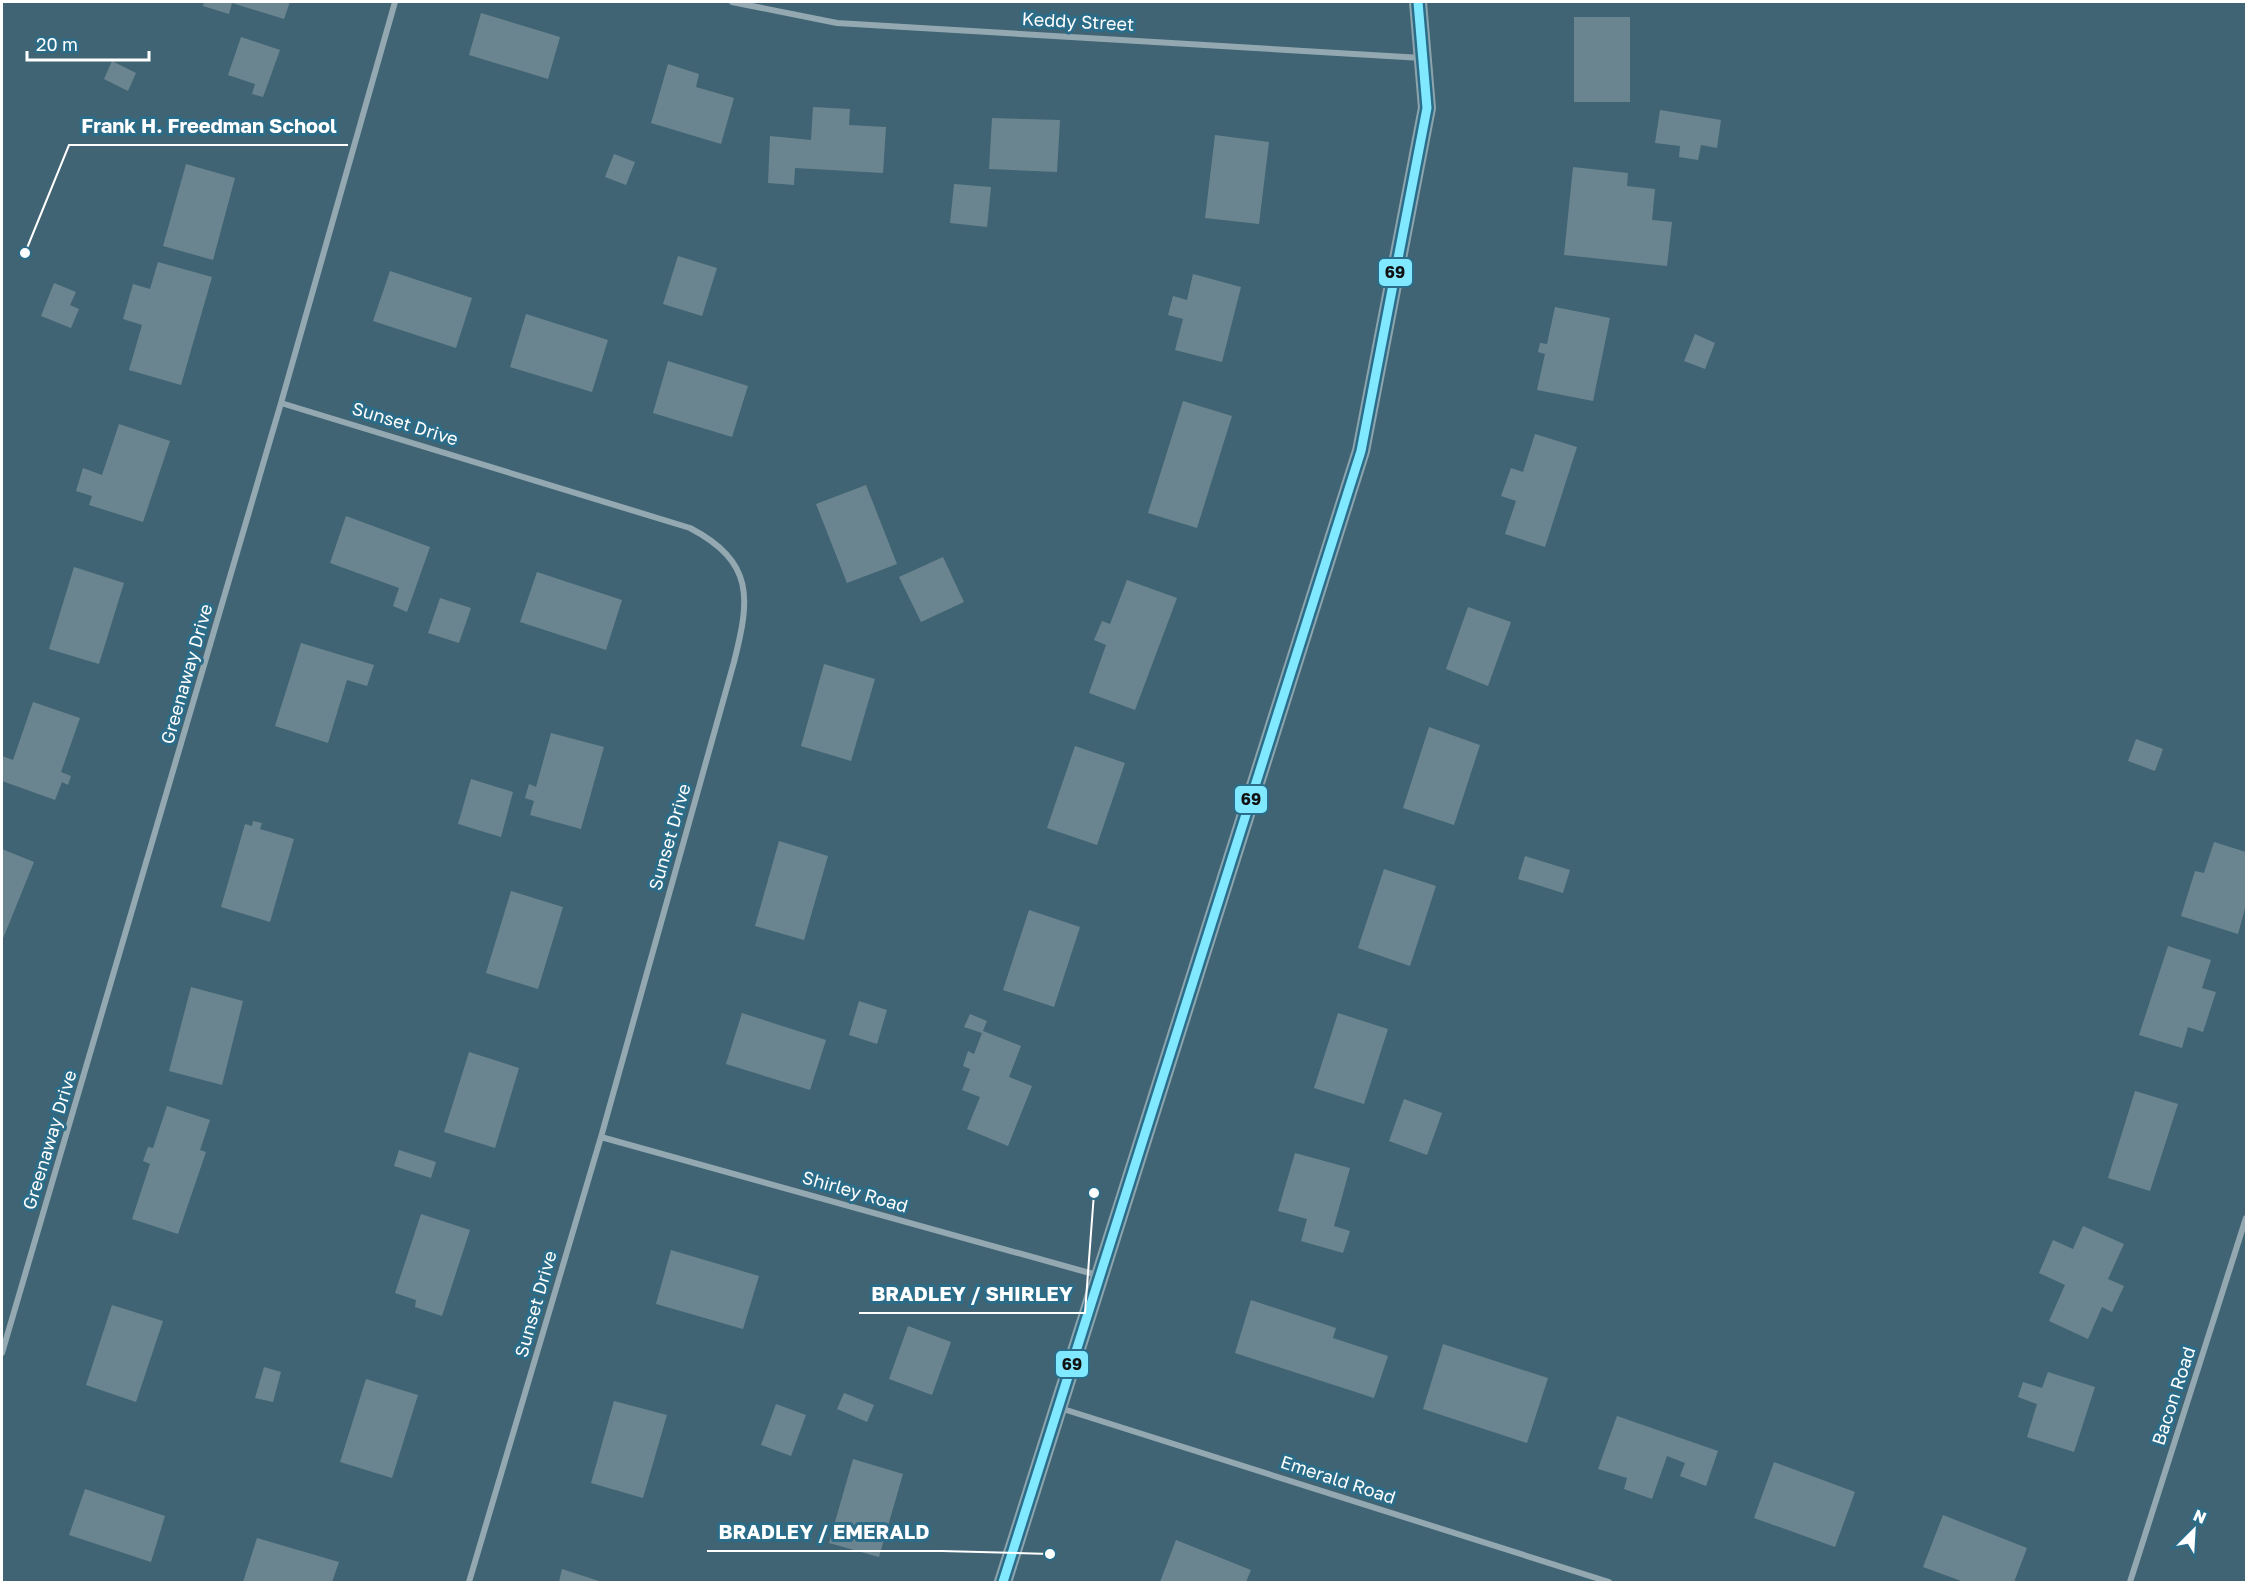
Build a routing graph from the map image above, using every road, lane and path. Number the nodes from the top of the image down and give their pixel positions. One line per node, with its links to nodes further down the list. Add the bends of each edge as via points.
1 (395, 2): 5 (street, Greenaway Drive)
2 (732, 2): 4 (street, Keddy Street, via 837,23)
3 (1418, 2): 4 (main road)
4 (1423, 58): 8 (main road, via 1427,108 1361,451)
5 (281, 403): 6 (street, Sunset Drive, via 690,528 718,545 737,569 743,590 744,624); 9 (street, Greenaway Drive)
6 (601, 1137): 8 (street, Shirley Road); 11 (street, Sunset Drive)
7 (2247, 1218): 14 (street, Bacon Road)
8 (1100, 1276): 10 (main road)
9 (2, 1353)
10 (1059, 1408): 12 (main road); 13 (street, Emerald Road)
11 (469, 1582)
12 (1003, 1582)
13 (1609, 1582)
14 (2130, 1582)

